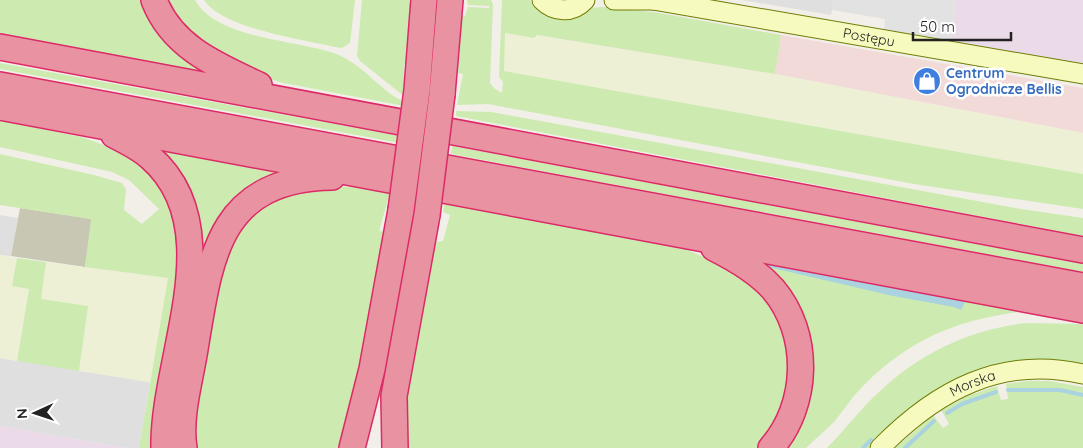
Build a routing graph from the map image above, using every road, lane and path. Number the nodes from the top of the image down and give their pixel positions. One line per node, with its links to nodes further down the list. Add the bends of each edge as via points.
1 (154, 0): 11 (highway, via 176,36 200,56)
2 (424, 0): 22 (highway, bridge, via 417,90 401,210 372,369)
3 (450, 0): 23 (highway, bridge, via 427,215 394,396)
4 (542, 0): 7 (main road, via 556,9 566,10)
5 (614, 0): 6 (main road, Postępu)
6 (653, 0): 9 (main road, Postępu)
7 (586, 1)
8 (0, 47): 11 (highway)
9 (1083, 74)
10 (0, 85): 17 (highway)
11 (293, 100): 16 (highway)
12 (0, 107): 13 (highway)
13 (99, 127): 14 (highway); 20 (highway, via 150,157 165,174 187,218 190,268 170,387)
14 (374, 177): 15 (highway); 21 (highway, via 294,182 266,192 232,219 211,260 184,415)
15 (691, 237): 18 (highway); 24 (highway, via 753,270 774,290 787,311 799,345 801,366 795,406 789,422)
16 (1083, 250)
17 (1083, 286)
18 (1083, 310)
19 (1083, 374): 25 (main road, Morska, via 1024,369 975,381 951,390 923,409)
20 (164, 448)
21 (184, 448)
22 (352, 448)
23 (394, 448)
24 (771, 448)
25 (880, 448)

